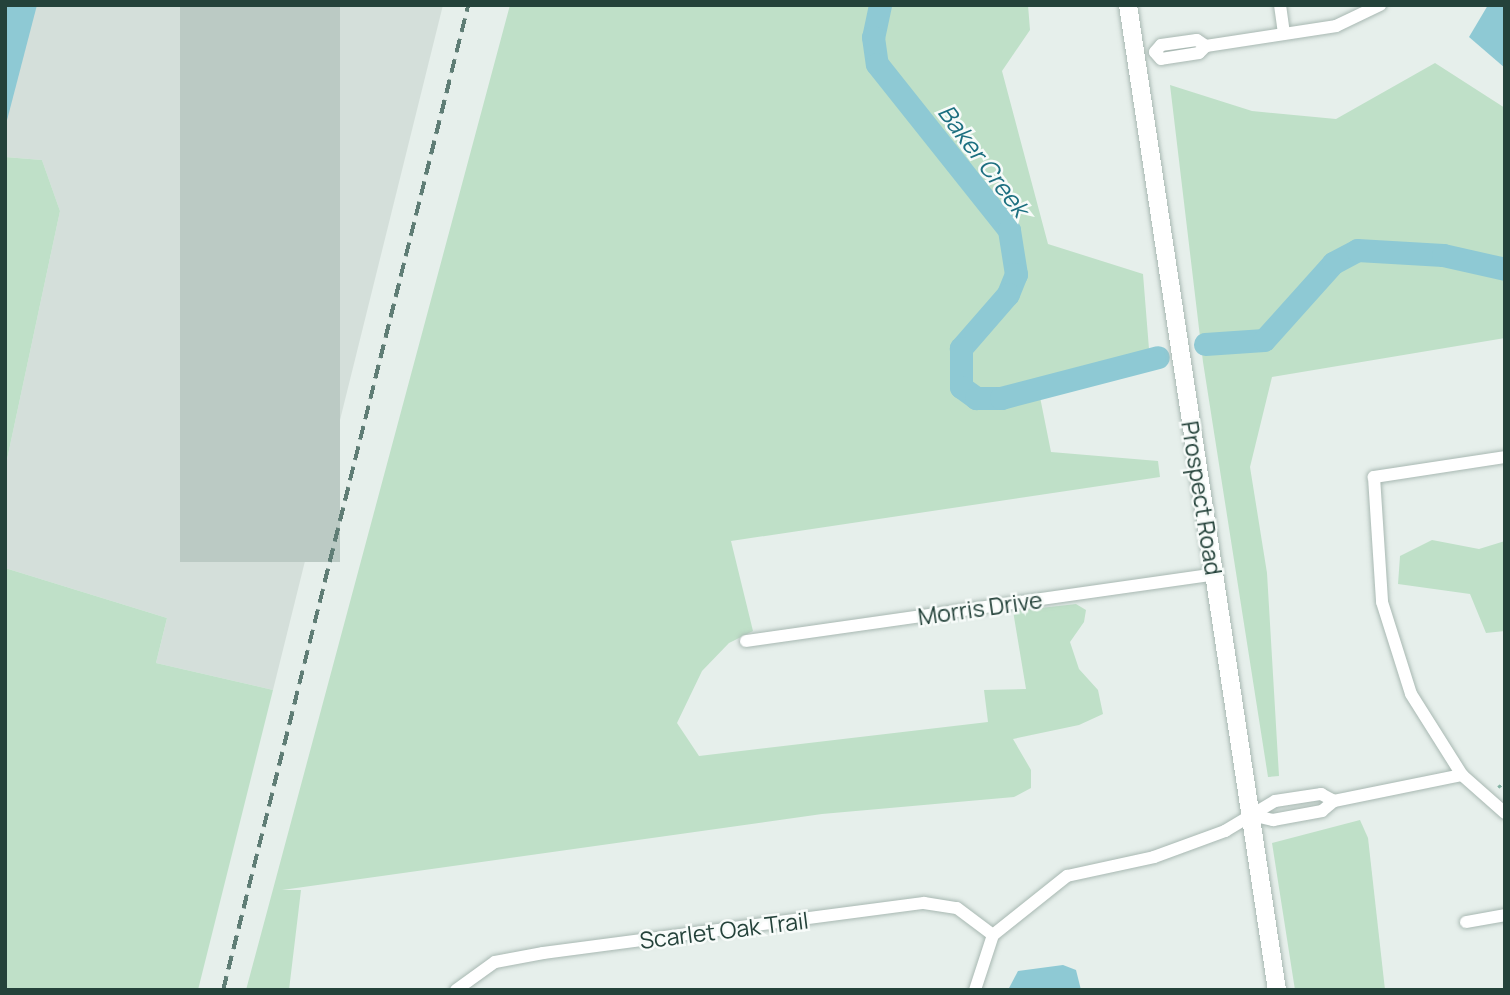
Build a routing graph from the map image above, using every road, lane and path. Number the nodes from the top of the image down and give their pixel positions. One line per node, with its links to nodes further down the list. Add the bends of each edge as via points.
1 (1128, 5): 5 (street, Prospect Road)
2 (1279, 5): 4 (street)
3 (1380, 5): 4 (street, via 1347,23)
4 (1284, 34): 5 (street, via 1206,46 1197,40 1161,45 1155,52)
5 (1135, 55): 7 (street, Prospect Road)
6 (1505, 457): 9 (street, via 1374,477 1377,563 1393,647 1411,694)
7 (1214, 574): 8 (street, Morris Drive); 13 (street, Prospect Road)
8 (746, 641)
9 (1462, 775): 12 (street); 13 (street, via 1334,801 1322,811 1273,820)
10 (1505, 782): 11 (path)
11 (1498, 787)
12 (1505, 813)
13 (1251, 815): 16 (street, via 1154,857 1067,876); 19 (street, Prospect Road)
14 (1505, 915): 15 (street)
15 (1466, 922)
16 (993, 935): 17 (street, Scarlet Oak Trail, via 957,908 924,903 542,953 495,962); 18 (street)
17 (456, 990)
18 (975, 990)
19 (1277, 990)

